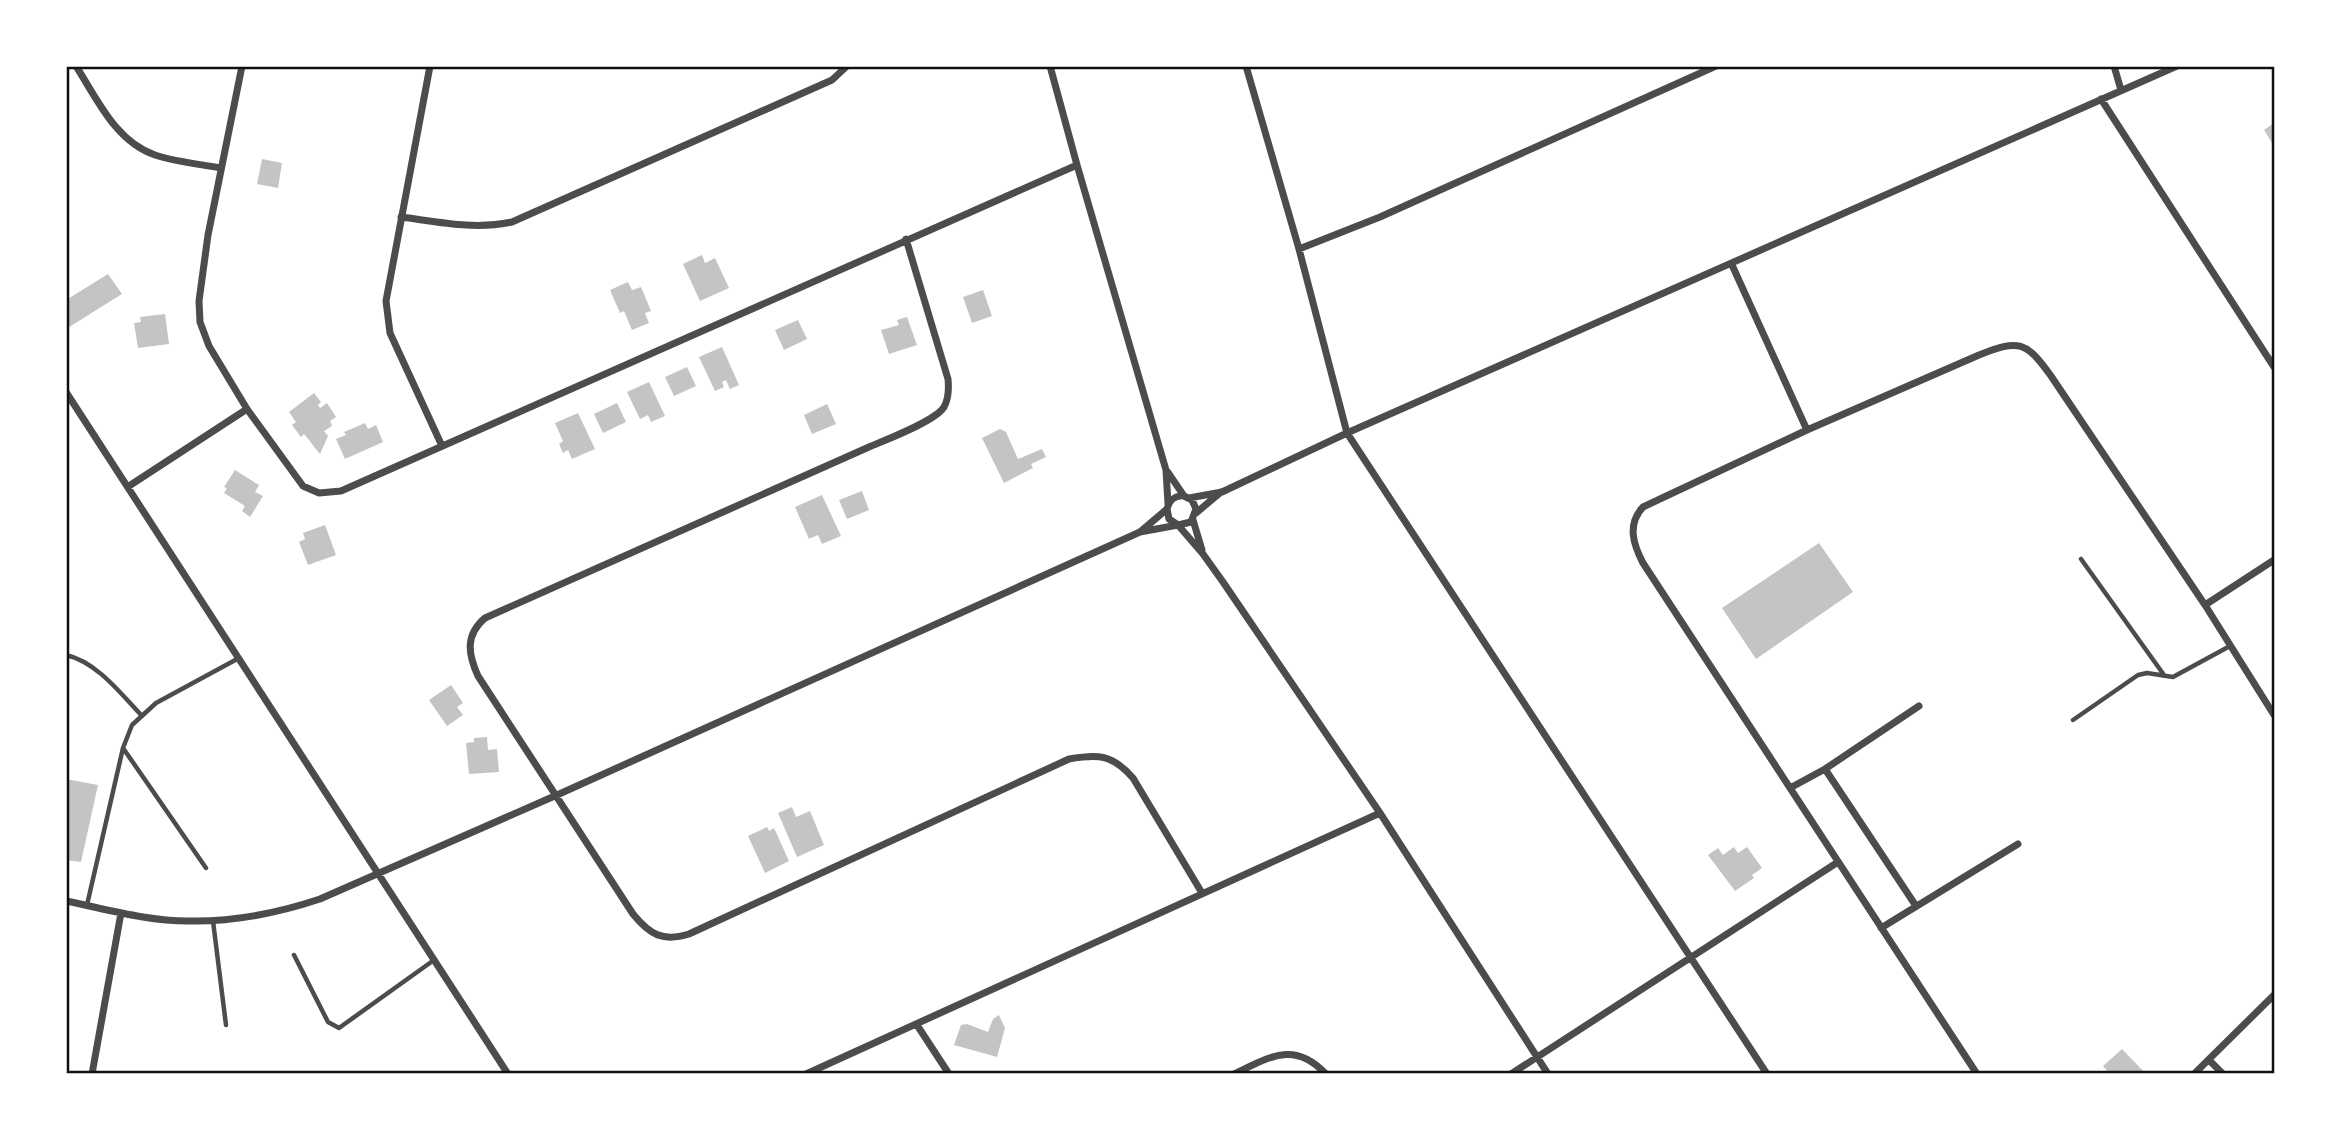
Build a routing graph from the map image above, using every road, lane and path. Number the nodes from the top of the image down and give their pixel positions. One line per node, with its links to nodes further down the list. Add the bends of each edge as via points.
1 (76, 66): 13 (street, via 116,127 138,147)
2 (242, 66): 13 (street)
3 (430, 66): 14 (street)
4 (847, 66): 14 (street, via 832,80 512,222 468,226)
5 (1051, 66): 12 (street)
6 (1246, 66): 16 (street)
7 (2114, 66): 10 (street)
8 (2177, 66): 10 (street)
9 (1713, 67): 16 (street)
10 (2121, 90): 11 (street)
11 (2101, 99): 17 (street); 18 (street)
12 (1077, 165): 15 (street); 24 (street)
13 (220, 168): 20 (street, via 199,312 209,346)
14 (401, 217): 23 (street, via 387,318)
15 (906, 239): 23 (street); 47 (street, via 948,379 941,411 476,625 470,651 478,676)
16 (1299, 249): 22 (street)
17 (1732, 265): 21 (street); 22 (street)
18 (2274, 367)
19 (66, 392): 25 (street)
20 (247, 409): 23 (street, via 303,486 319,493 335,493); 25 (street)
21 (1807, 430): 35 (street, via 2003,346 2023,347 2051,376); 46 (street, via 1643,507 1633,531 1643,563)
22 (1348, 433): 26 (street); 61 (street)
23 (442, 446)
24 (1166, 470): 27 (street); 28 (street)
25 (129, 486): 38 (street)
26 (1222, 492): 27 (street); 29 (street)
27 (1187, 497): 28 (street, via 1175,497); 29 (street, via 1195,505)
28 (1168, 507): 30 (street, via 1169,519); 31 (street)
29 (1194, 517): 30 (street, via 1188,524); 32 (street)
30 (1178, 525): 31 (street); 32 (street)
31 (1140, 532): 47 (street)
32 (1203, 554): 48 (street)
33 (2081, 559): 39 (lane)
34 (2274, 561): 35 (street)
35 (2205, 605): 36 (street)
36 (2231, 646): 39 (lane, via 2178,675); 41 (street)
37 (66, 655): 42 (lane, via 77,657 103,676)
38 (239, 658): 42 (lane, via 156,703); 52 (street)
39 (2164, 676): 43 (lane, via 2138,675)
40 (1919, 706): 45 (street)
41 (2274, 715)
42 (142, 716): 44 (lane, via 132,725)
43 (2073, 720)
44 (123, 748): 51 (lane); 55 (lane)
45 (1825, 769): 46 (street); 56 (street)
46 (1790, 788): 50 (street)
47 (557, 795): 52 (street); 53 (street, via 633,914 652,932 667,937 689,933 1069,759 1089,755 1112,760 1133,778)
48 (1380, 813): 53 (street); 66 (street)
49 (2018, 844): 56 (street)
50 (1838, 862): 59 (street); 61 (street)
51 (206, 868)
52 (379, 873): 58 (street, via 295,907); 62 (street)
53 (1202, 893): 65 (street)
54 (66, 901): 55 (street)
55 (87, 905): 57 (street)
56 (1916, 906): 59 (street)
57 (121, 913): 58 (street); 68 (street)
58 (213, 920): 64 (lane)
59 (1881, 928): 77 (street)
60 (294, 955): 62 (lane, via 328,1022 339,1028)
61 (1690, 957): 66 (street); 76 (street)
62 (435, 960): 69 (street)
63 (2274, 995): 67 (street)
64 (226, 1025)
65 (917, 1025): 70 (street); 71 (street)
66 (1537, 1056): 74 (street); 75 (street)
67 (2208, 1060): 78 (street); 79 (street)
68 (92, 1073)
69 (508, 1073)
70 (806, 1073)
71 (949, 1073)
72 (1234, 1073): 73 (street, via 1275,1055 1293,1054 1311,1059)
73 (1326, 1073)
74 (1511, 1073)
75 (1548, 1073)
76 (1767, 1073)
77 (1977, 1073)
78 (2194, 1073)
79 (2222, 1073)

